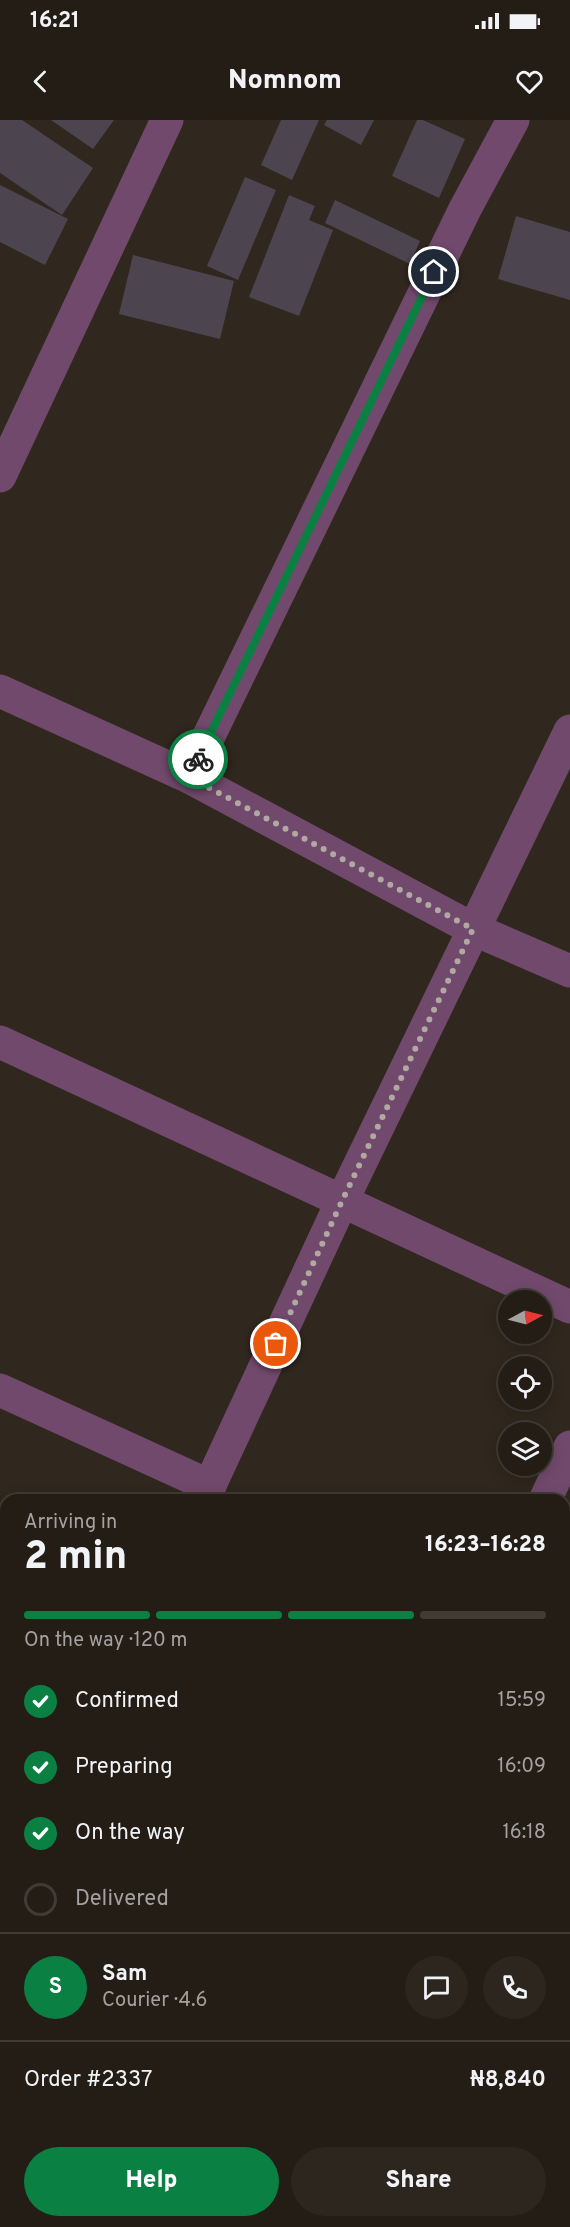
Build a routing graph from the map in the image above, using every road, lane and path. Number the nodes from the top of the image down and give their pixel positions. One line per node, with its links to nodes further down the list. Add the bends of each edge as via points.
1 (167, 120): 3 (street)
2 (513, 120): 6 (street, via 465,209)
3 (0, 476)
4 (0, 691): 6 (street)
5 (570, 731): 7 (street)
6 (189, 777): 7 (street)
7 (473, 929): 8 (street); 10 (street)
8 (570, 971)
9 (0, 1042): 10 (street)
10 (342, 1201): 11 (street); 14 (street)
11 (570, 1307)
12 (0, 1390): 14 (street)
13 (570, 1447): 15 (street)
14 (206, 1493)
15 (548, 1494)

